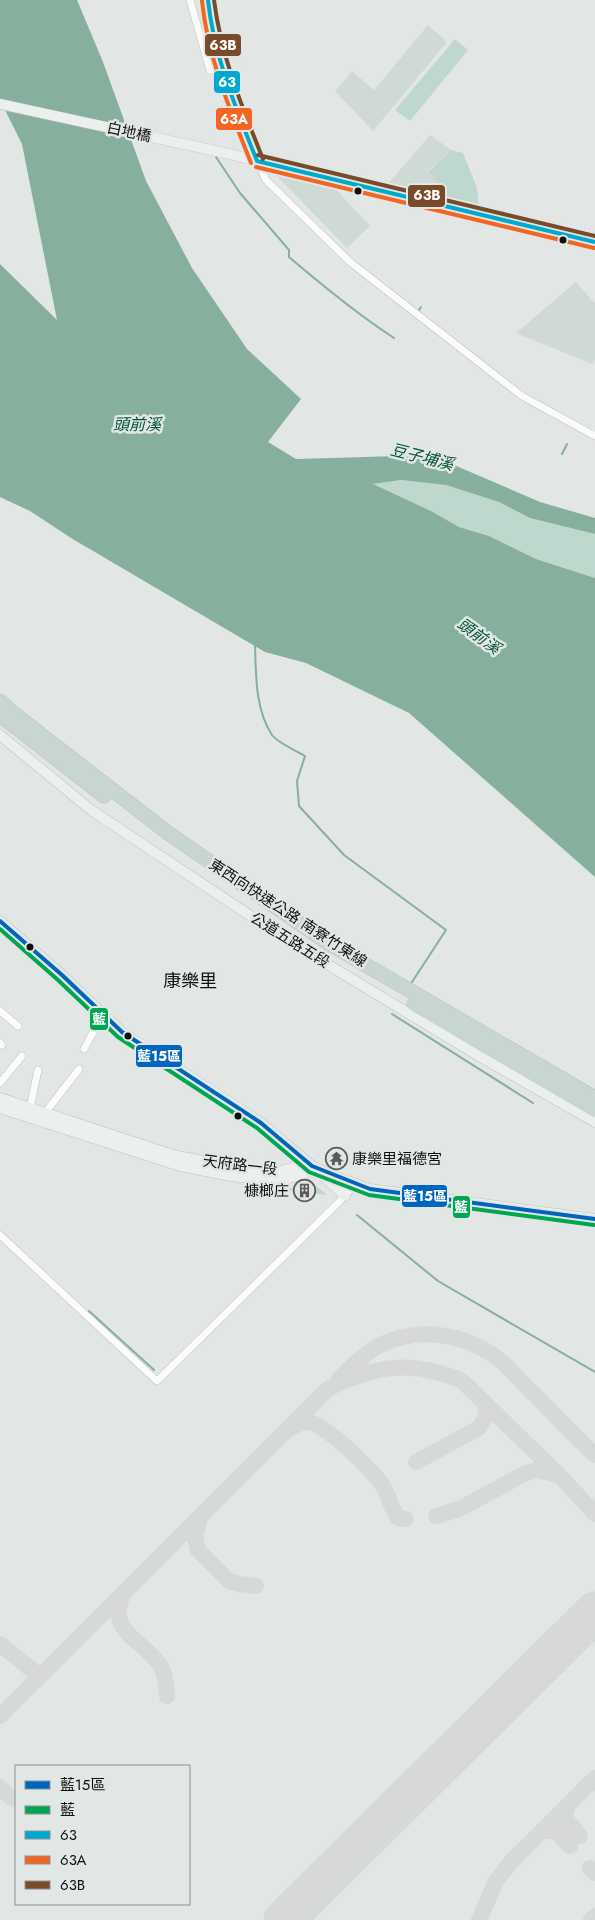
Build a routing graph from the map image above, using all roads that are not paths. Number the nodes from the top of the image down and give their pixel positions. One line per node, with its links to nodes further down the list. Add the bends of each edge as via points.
1 (190, 0): 3 (street, via 210,70)
2 (208, 0): 3 (street, via 213,41)
3 (222, 72): 5 (street)
4 (0, 104): 5 (street, 白地橋)
5 (257, 161): 6 (street, 白地橋); 7 (street, via 266,180 350,262 522,396)
6 (595, 242)
7 (595, 436)
8 (0, 701): 21 (highway, 東西向快速公路 南寮竹東線, via 168,833 328,943)
9 (0, 715): 24 (highway, 東西向快速公路 南寮竹東線, via 164,842 325,951)
10 (0, 736): 26 (street, 公道五路五段, via 91,810 284,938)
11 (0, 921): 13 (street)
12 (0, 1010): 14 (street)
13 (104, 1014): 15 (street); 27 (street, via 122,1032 262,1123)
14 (18, 1026)
15 (84, 1049)
16 (22, 1056): 19 (street)
17 (79, 1069): 25 (street)
18 (38, 1070): 23 (street)
19 (0, 1083)
20 (0, 1098): 23 (street, 天府路一段)
21 (595, 1098)
22 (0, 1108): 27 (street, 天府路一段, via 180,1166 230,1176 277,1181 302,1174)
23 (30, 1108): 25 (street, 天府路一段)
24 (595, 1110)
25 (45, 1113): 27 (street, 天府路一段, via 202,1161 277,1172)
26 (595, 1122)
27 (312, 1166): 28 (street); 29 (street)
28 (355, 1184): 29 (street); 30 (street, via 378,1190)
29 (345, 1196): 31 (street, via 157,1381)
30 (595, 1220)
31 (0, 1235)

